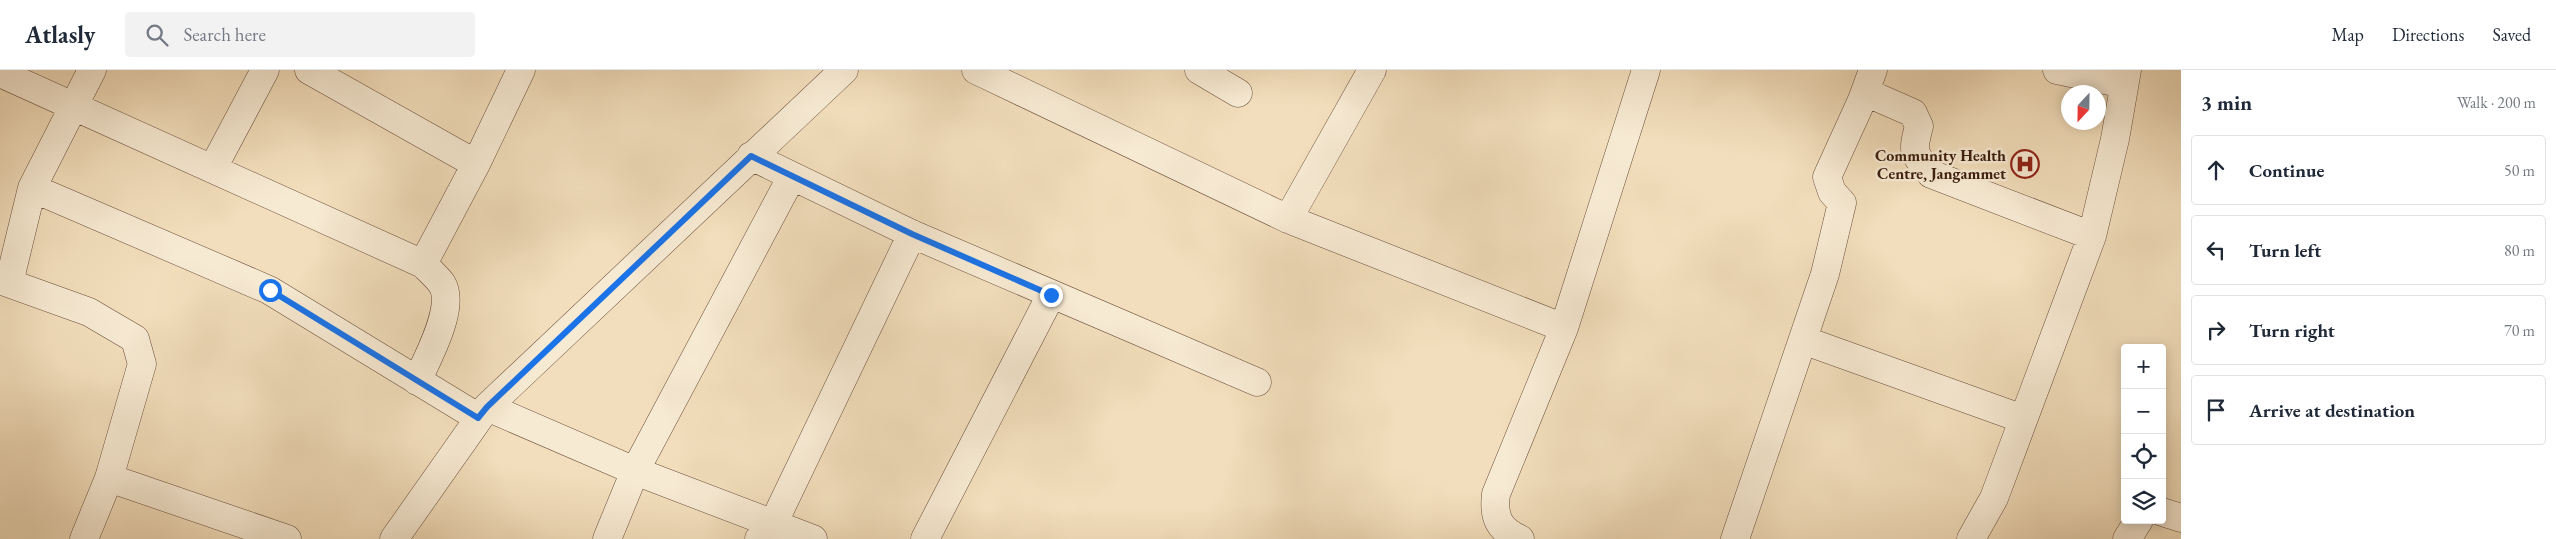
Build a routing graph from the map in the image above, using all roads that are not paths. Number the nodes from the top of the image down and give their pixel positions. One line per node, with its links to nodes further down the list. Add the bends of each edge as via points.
1 (92, 70): 15 (street)
2 (266, 70): 18 (street)
3 (309, 70): 17 (street)
4 (521, 70): 17 (street)
5 (844, 70): 16 (street)
6 (976, 70): 21 (street)
7 (1199, 70): 14 (street)
8 (1372, 70): 21 (street)
9 (1646, 70): 27 (street)
10 (2057, 70): 12 (street)
11 (0, 73): 15 (street)
12 (2126, 77): 23 (street)
13 (1869, 81): 23 (street, via 1913,113 1919,126 1913,144 1917,158 1931,174); 28 (street, via 1827,176 1832,192 1842,203 1825,274)
14 (1238, 93)
15 (72, 104): 18 (street); 20 (street)
16 (751, 156): 19 (street); 31 (street)
17 (476, 164): 24 (street)
18 (213, 168): 24 (street)
19 (792, 176): 22 (street); 33 (street)
20 (32, 188): 25 (street); 29 (street, via 270,290)
21 (1288, 219): 27 (street)
22 (912, 234): 26 (street); 38 (street)
23 (2092, 236): 32 (street)
24 (423, 264): 29 (street, via 442,285 446,305)
25 (4, 282): 34 (street, via 89,312 135,339 142,364)
26 (1051, 295): 30 (street); 44 (street)
27 (1564, 328): 45 (street, via 1496,494 1494,508 1497,521 1508,534)
28 (1803, 340): 32 (street); 46 (street)
29 (417, 381): 31 (street)
30 (1257, 382)
31 (483, 412): 33 (street); 41 (street)
32 (2023, 419): 47 (street, via 1994,498)
33 (635, 471): 38 (street); 42 (street)
34 (109, 478): 39 (street); 40 (street)
35 (2166, 513): 36 (street)
36 (2181, 518)
37 (2136, 524): 48 (street)
38 (767, 531): 43 (street)
39 (84, 539)
40 (287, 539)
41 (394, 539)
42 (607, 539)
43 (813, 539)
44 (925, 539)
45 (1520, 539)
46 (1735, 539)
47 (1971, 539)
48 (2127, 539)

